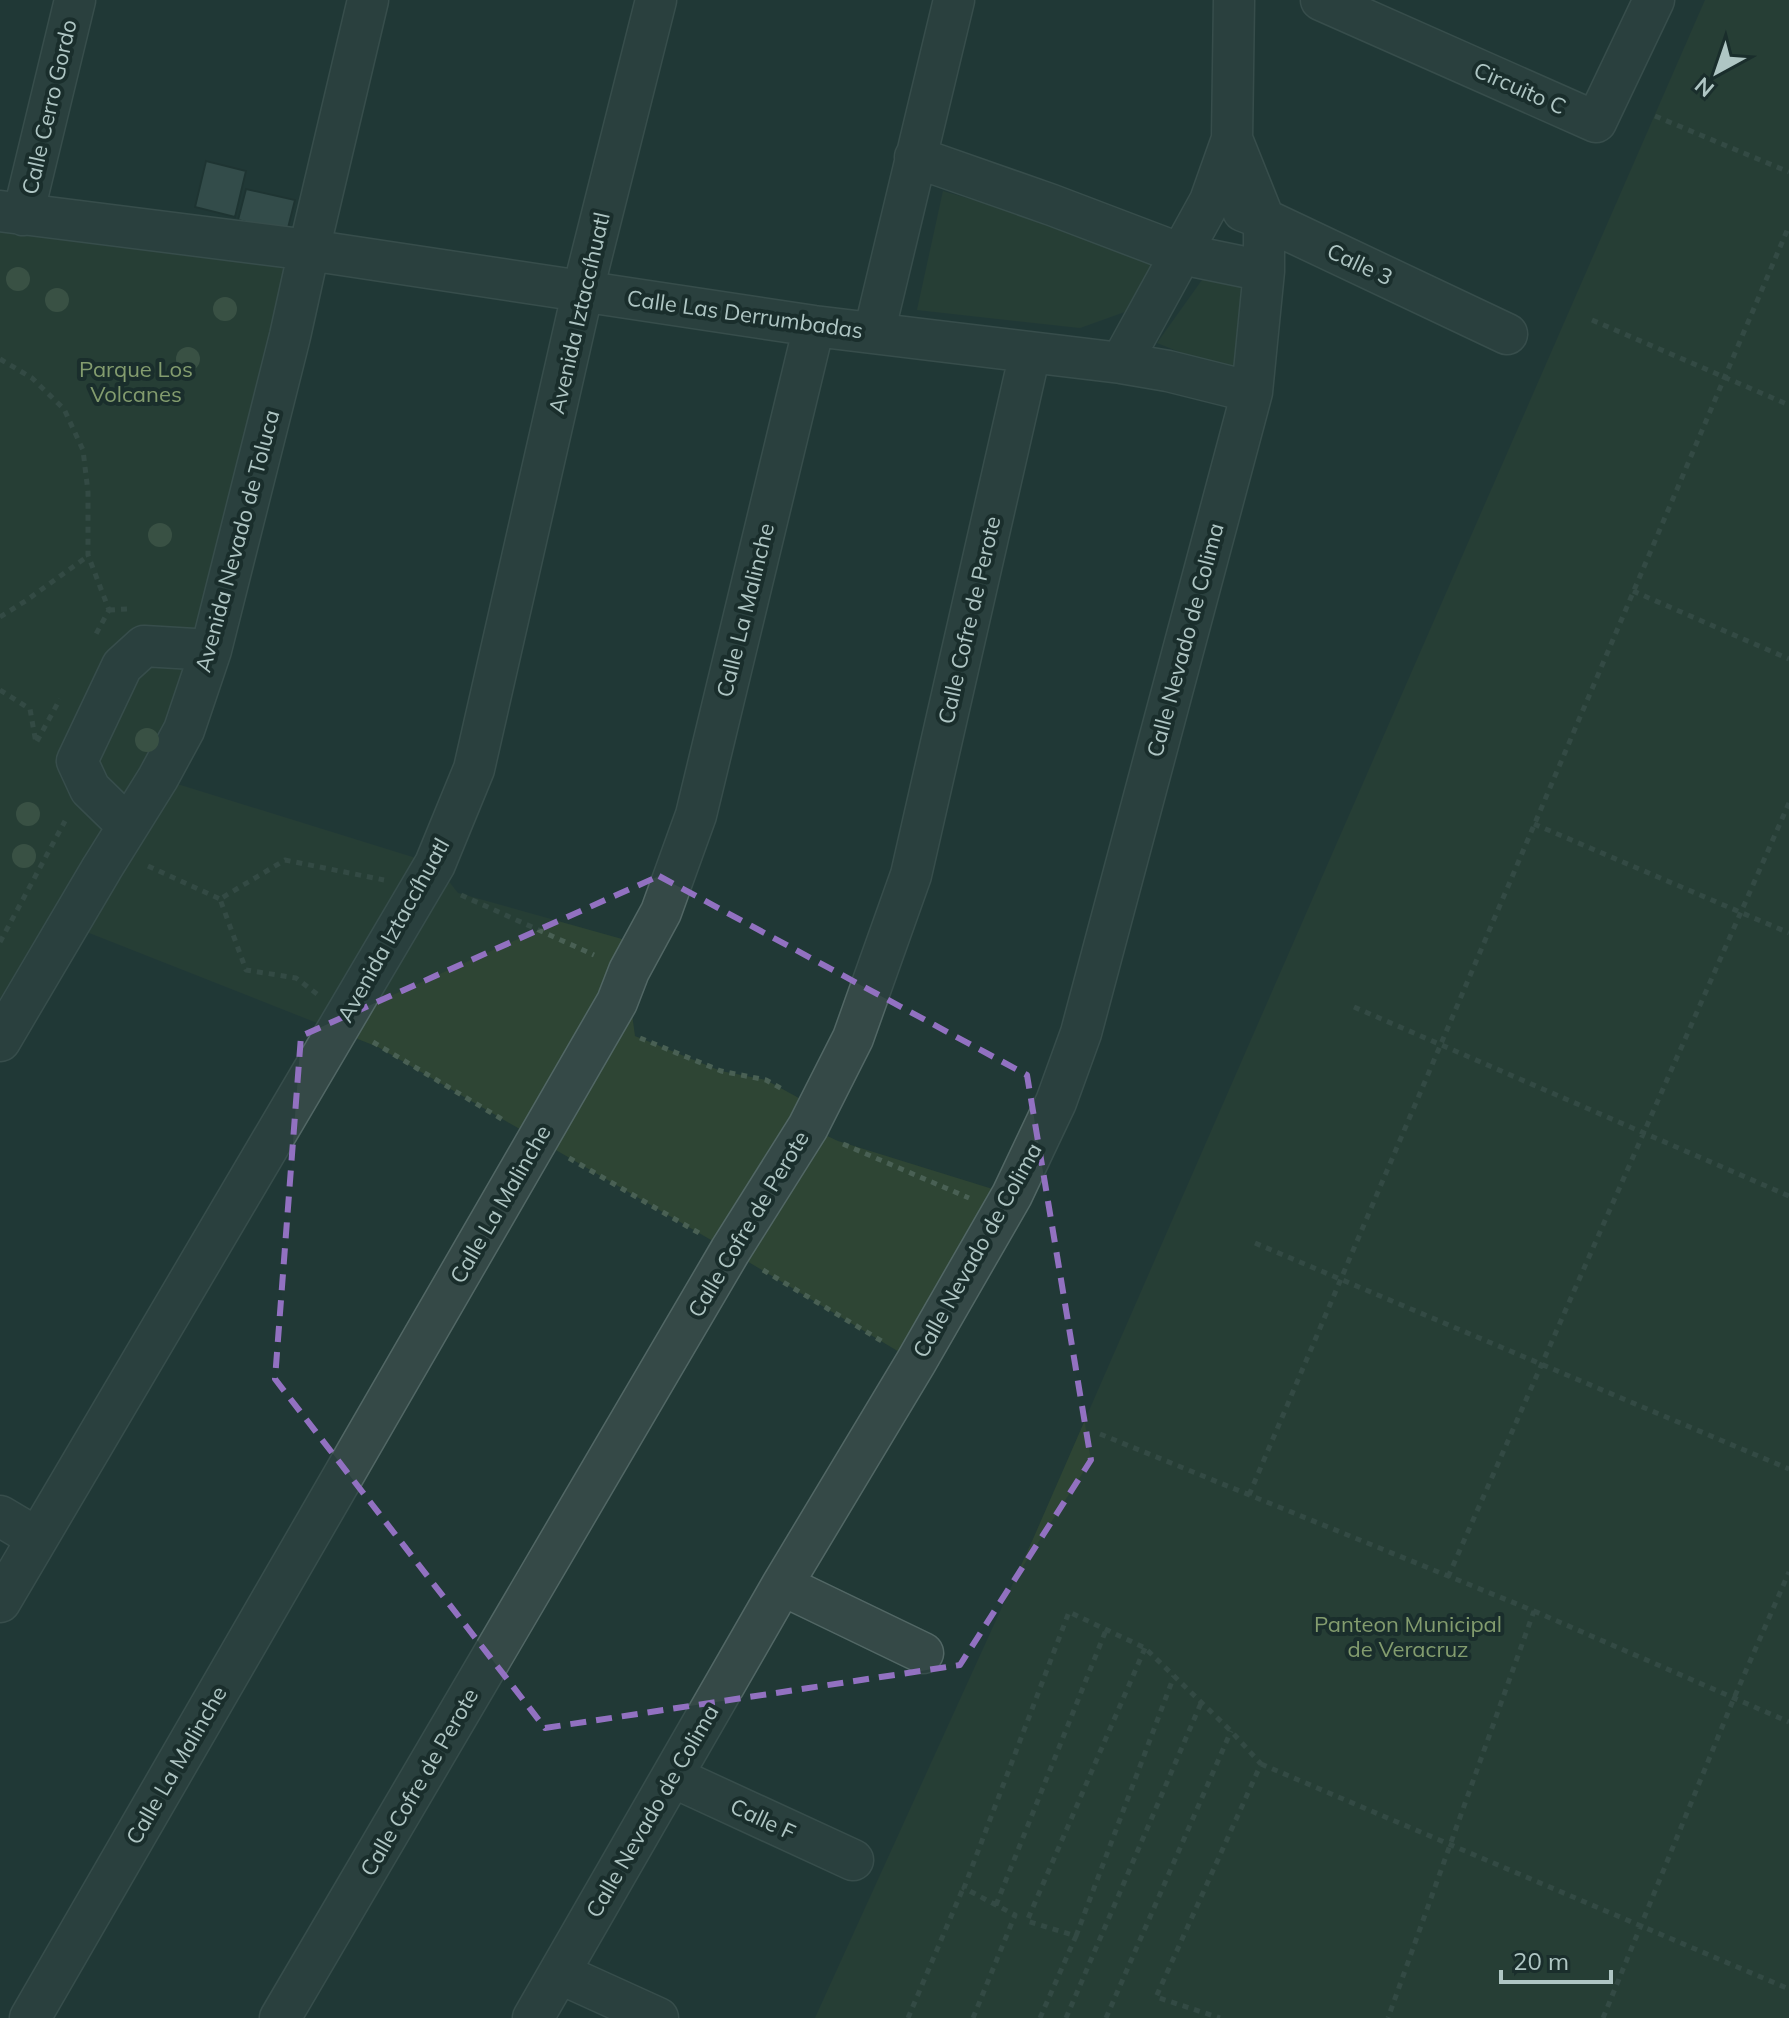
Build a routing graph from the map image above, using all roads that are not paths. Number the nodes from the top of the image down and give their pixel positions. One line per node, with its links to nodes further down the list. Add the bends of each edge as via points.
1 (75, 0): 11 (street, Calle Cerro Gordo)
2 (368, 0): 13 (street, Avenida Nevado de Toluca)
3 (656, 0): 16 (street, Avenida Iztaccíhuatl)
4 (954, 0): 9 (street)
5 (1234, 0): 8 (street)
6 (1321, 0): 7 (street, Circuito C, via 1596,122)
7 (1654, 0)
8 (1232, 139): 10 (street); 12 (street)
9 (915, 157): 14 (street); 18 (street)
10 (1210, 201): 12 (street, Calle 3); 14 (street)
11 (12, 213): 13 (street, Calle Las Derrumbadas)
12 (1264, 219): 15 (street, Calle Nevado de Colima); 19 (street, Calle 3)
13 (309, 250): 16 (street, Calle Las Derrumbadas); 23 (street, Avenida Nevado de Toluca)
14 (1181, 254): 15 (street); 21 (street)
15 (1264, 271): 22 (street, Calle Nevado de Colima)
16 (583, 290): 17 (street, Calle Las Derrumbadas); 27 (street, Avenida Iztaccíhuatl, via 474,769 435,864)
17 (814, 326): 18 (street, Calle Las Derrumbadas); 34 (street, Calle La Malinche, via 696,815 661,912 617,1002)
18 (874, 333): 20 (street, Calle Las Derrumbadas)
19 (1507, 334)
20 (1030, 353): 21 (street, Calle Las Derrumbadas); 35 (street, Calle Cofre de Perote, via 911,875 853,1038 808,1127)
21 (1121, 363): 22 (street, Calle Las Derrumbadas)
22 (1252, 392): 28 (street, Calle Nevado de Colima, via 1081,1033 1056,1102 1012,1195)
23 (211, 650): 24 (street, Avenida Nevado de Toluca, via 184,730); 24 (street, via 144,646 122,666 77,761)
24 (121, 838): 25 (street, Avenida Nevado de Toluca)
25 (0, 1041)
26 (0, 1516): 27 (street)
27 (37, 1538): 29 (street, Avenida Iztaccíhuatl)
28 (782, 1585): 30 (street); 31 (street, Calle Nevado de Colima)
29 (0, 1602)
30 (923, 1653)
31 (673, 1777): 32 (street, Calle F); 33 (street, Calle Nevado de Colima)
32 (853, 1860)
33 (559, 1973): 36 (street, Calle Nevado de Colima); 37 (street)
34 (30, 2018)
35 (280, 2018)
36 (533, 2018)
37 (658, 2018)

